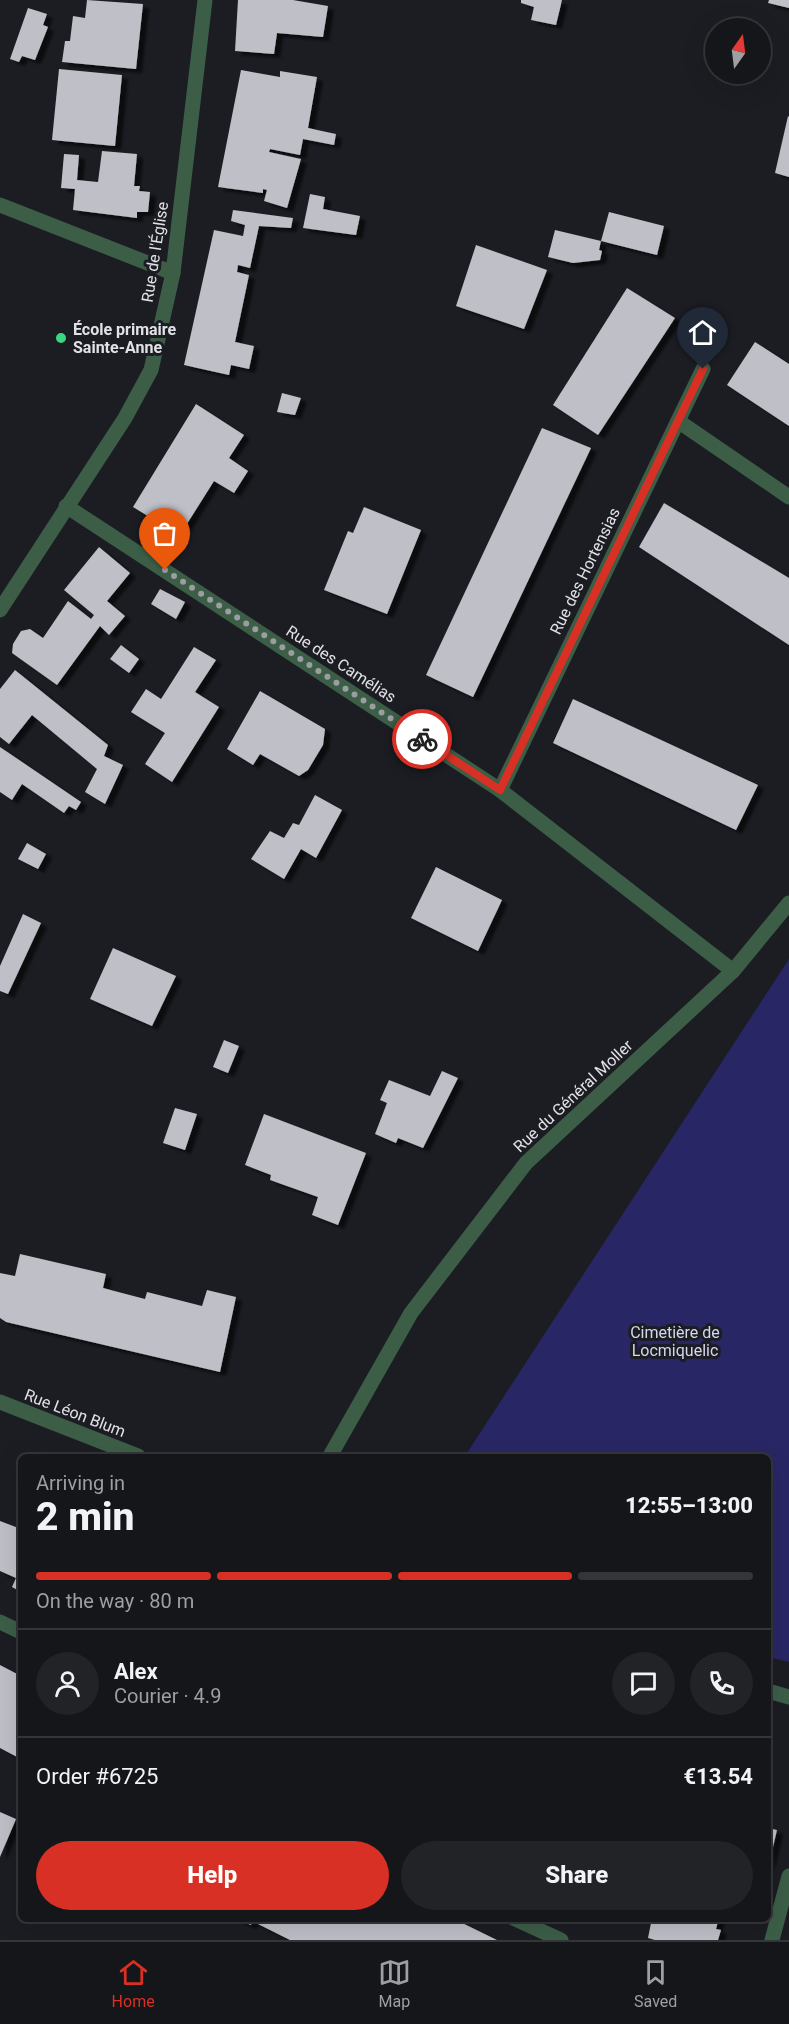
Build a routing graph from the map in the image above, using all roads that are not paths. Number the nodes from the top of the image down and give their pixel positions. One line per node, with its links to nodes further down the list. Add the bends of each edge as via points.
1 (205, 0): 3 (street, Rue de l'Église)
2 (0, 205): 3 (street)
3 (173, 273): 7 (street, Rue de l'Église, via 151,370)
4 (703, 369): 5 (street, Rue des Hortensias)
5 (678, 421): 6 (street); 9 (street, Rue des Hortensias)
6 (789, 497)
7 (66, 506): 8 (street, Rue de l'Église); 9 (street, Rue des Camélias)
8 (0, 610)
9 (500, 790): 11 (street, Rue des Camélias)
10 (789, 903): 11 (street, Rue du Général Moller)
11 (733, 971): 14 (street, Rue du Général Moller, via 526,1163 411,1313)
12 (0, 1402): 13 (street, Rue Léon Blum)
13 (133, 1454)
14 (331, 1454)
15 (0, 1622): 16 (street)
16 (18, 1631)
17 (771, 1692): 18 (street)
18 (789, 1697)
19 (789, 1876): 22 (street)
20 (522, 1922): 21 (street)
21 (561, 1940)
22 (772, 1940)

